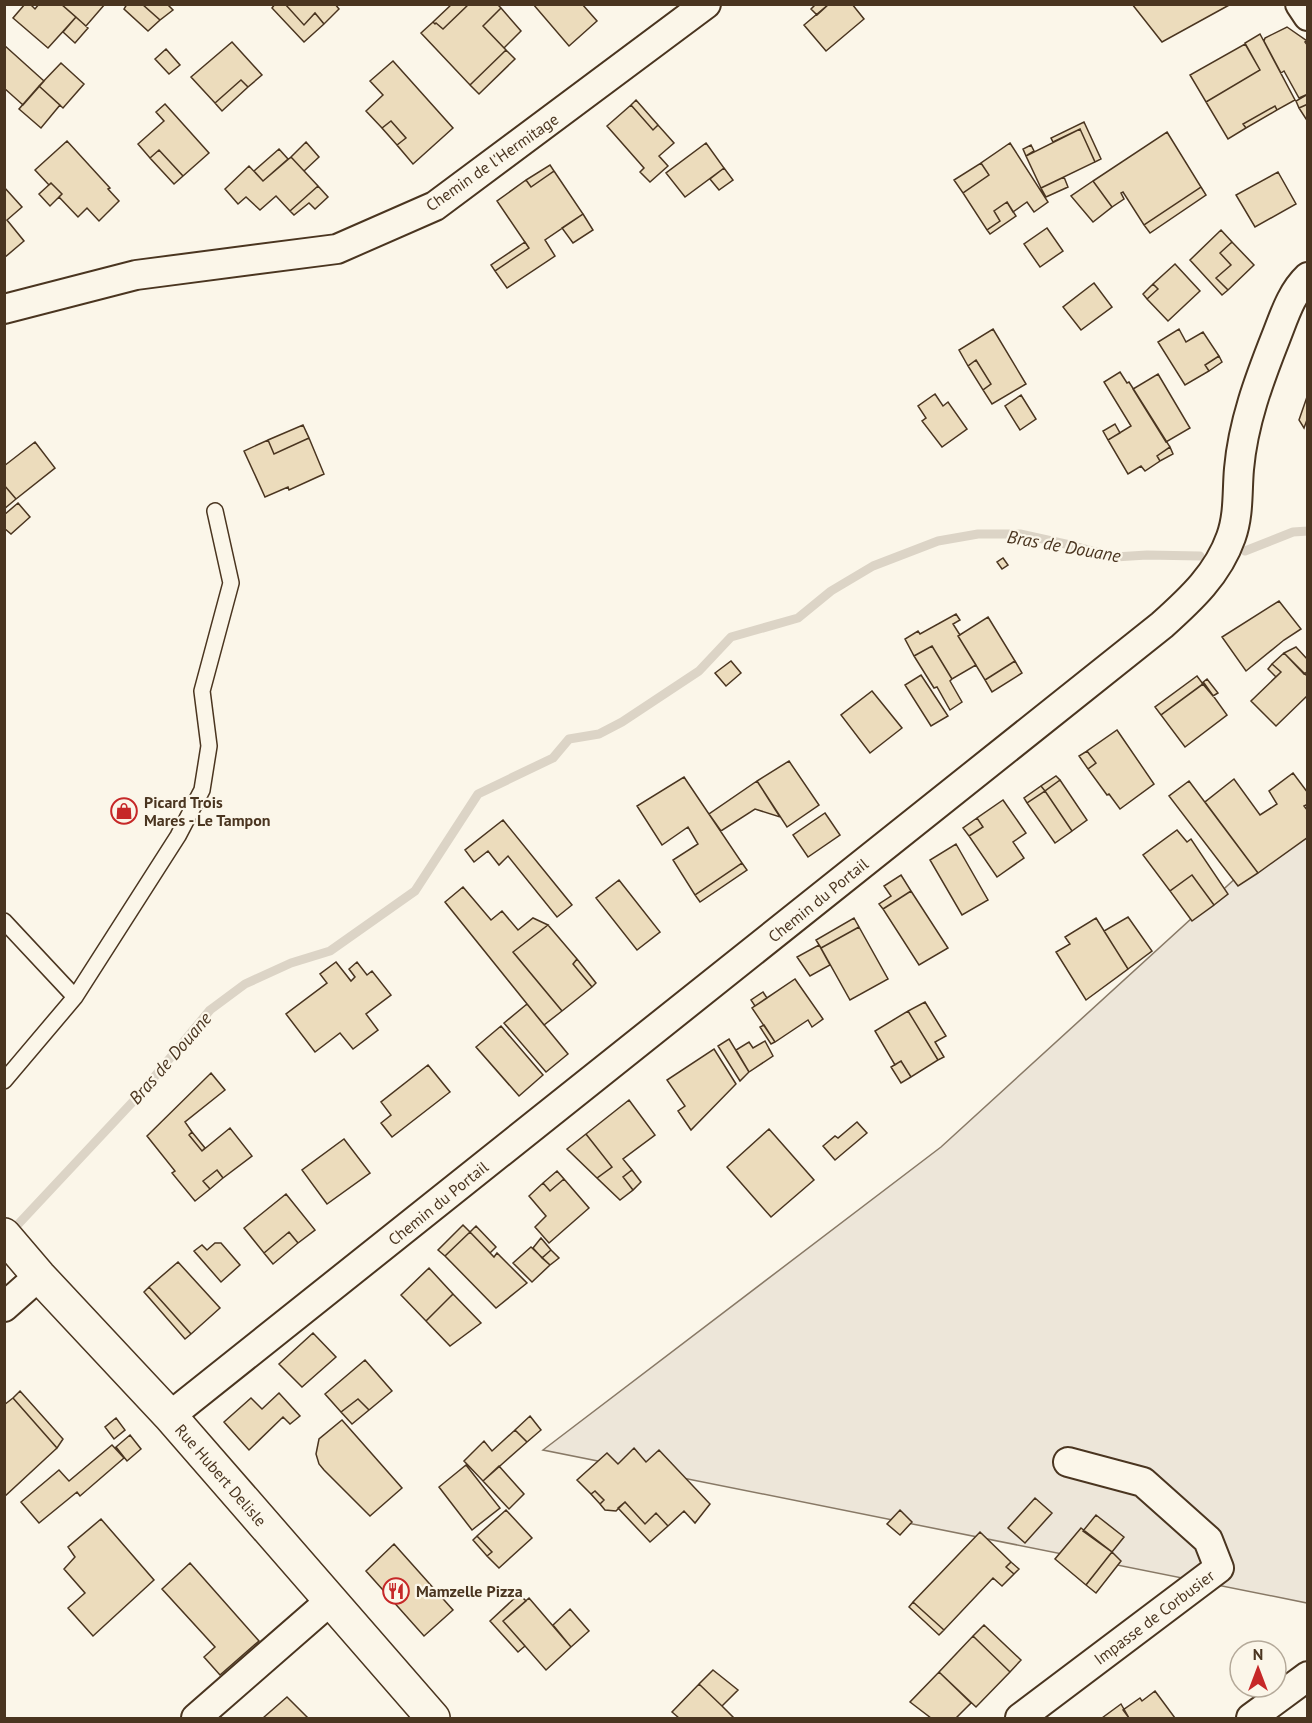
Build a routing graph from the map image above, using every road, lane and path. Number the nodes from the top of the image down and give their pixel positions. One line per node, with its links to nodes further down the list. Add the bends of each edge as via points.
1 (706, 4): 5 (street, Chemin de l'Hermitage, via 435,206 337,249 136,275)
2 (1300, 4): 3 (street)
3 (1308, 16)
4 (1308, 277): 13 (street, Chemin du Portail, via 1290,302 1245,427 1232,534 1219,564 1194,597)
5 (4, 309)
6 (215, 511): 8 (lane, via 231,583 202,691 209,746 202,790 178,836)
7 (4, 921): 8 (lane)
8 (75, 997): 9 (lane)
9 (4, 1081)
10 (4, 1235): 11 (main road, Rue Hubert Delisle)
11 (33, 1268): 12 (street); 13 (main road, Rue Hubert Delisle)
12 (4, 1307)
13 (170, 1416): 15 (main road, Rue Hubert Delisle)
14 (1068, 1462): 19 (street, Impasse de Corbusier, via 1143,1482 1208,1540 1219,1568)
15 (330, 1601): 17 (street); 18 (main road, Rue Hubert Delisle)
16 (1308, 1676): 20 (street)
17 (196, 1719)
18 (433, 1719)
19 (1020, 1719)
20 (1251, 1719)

